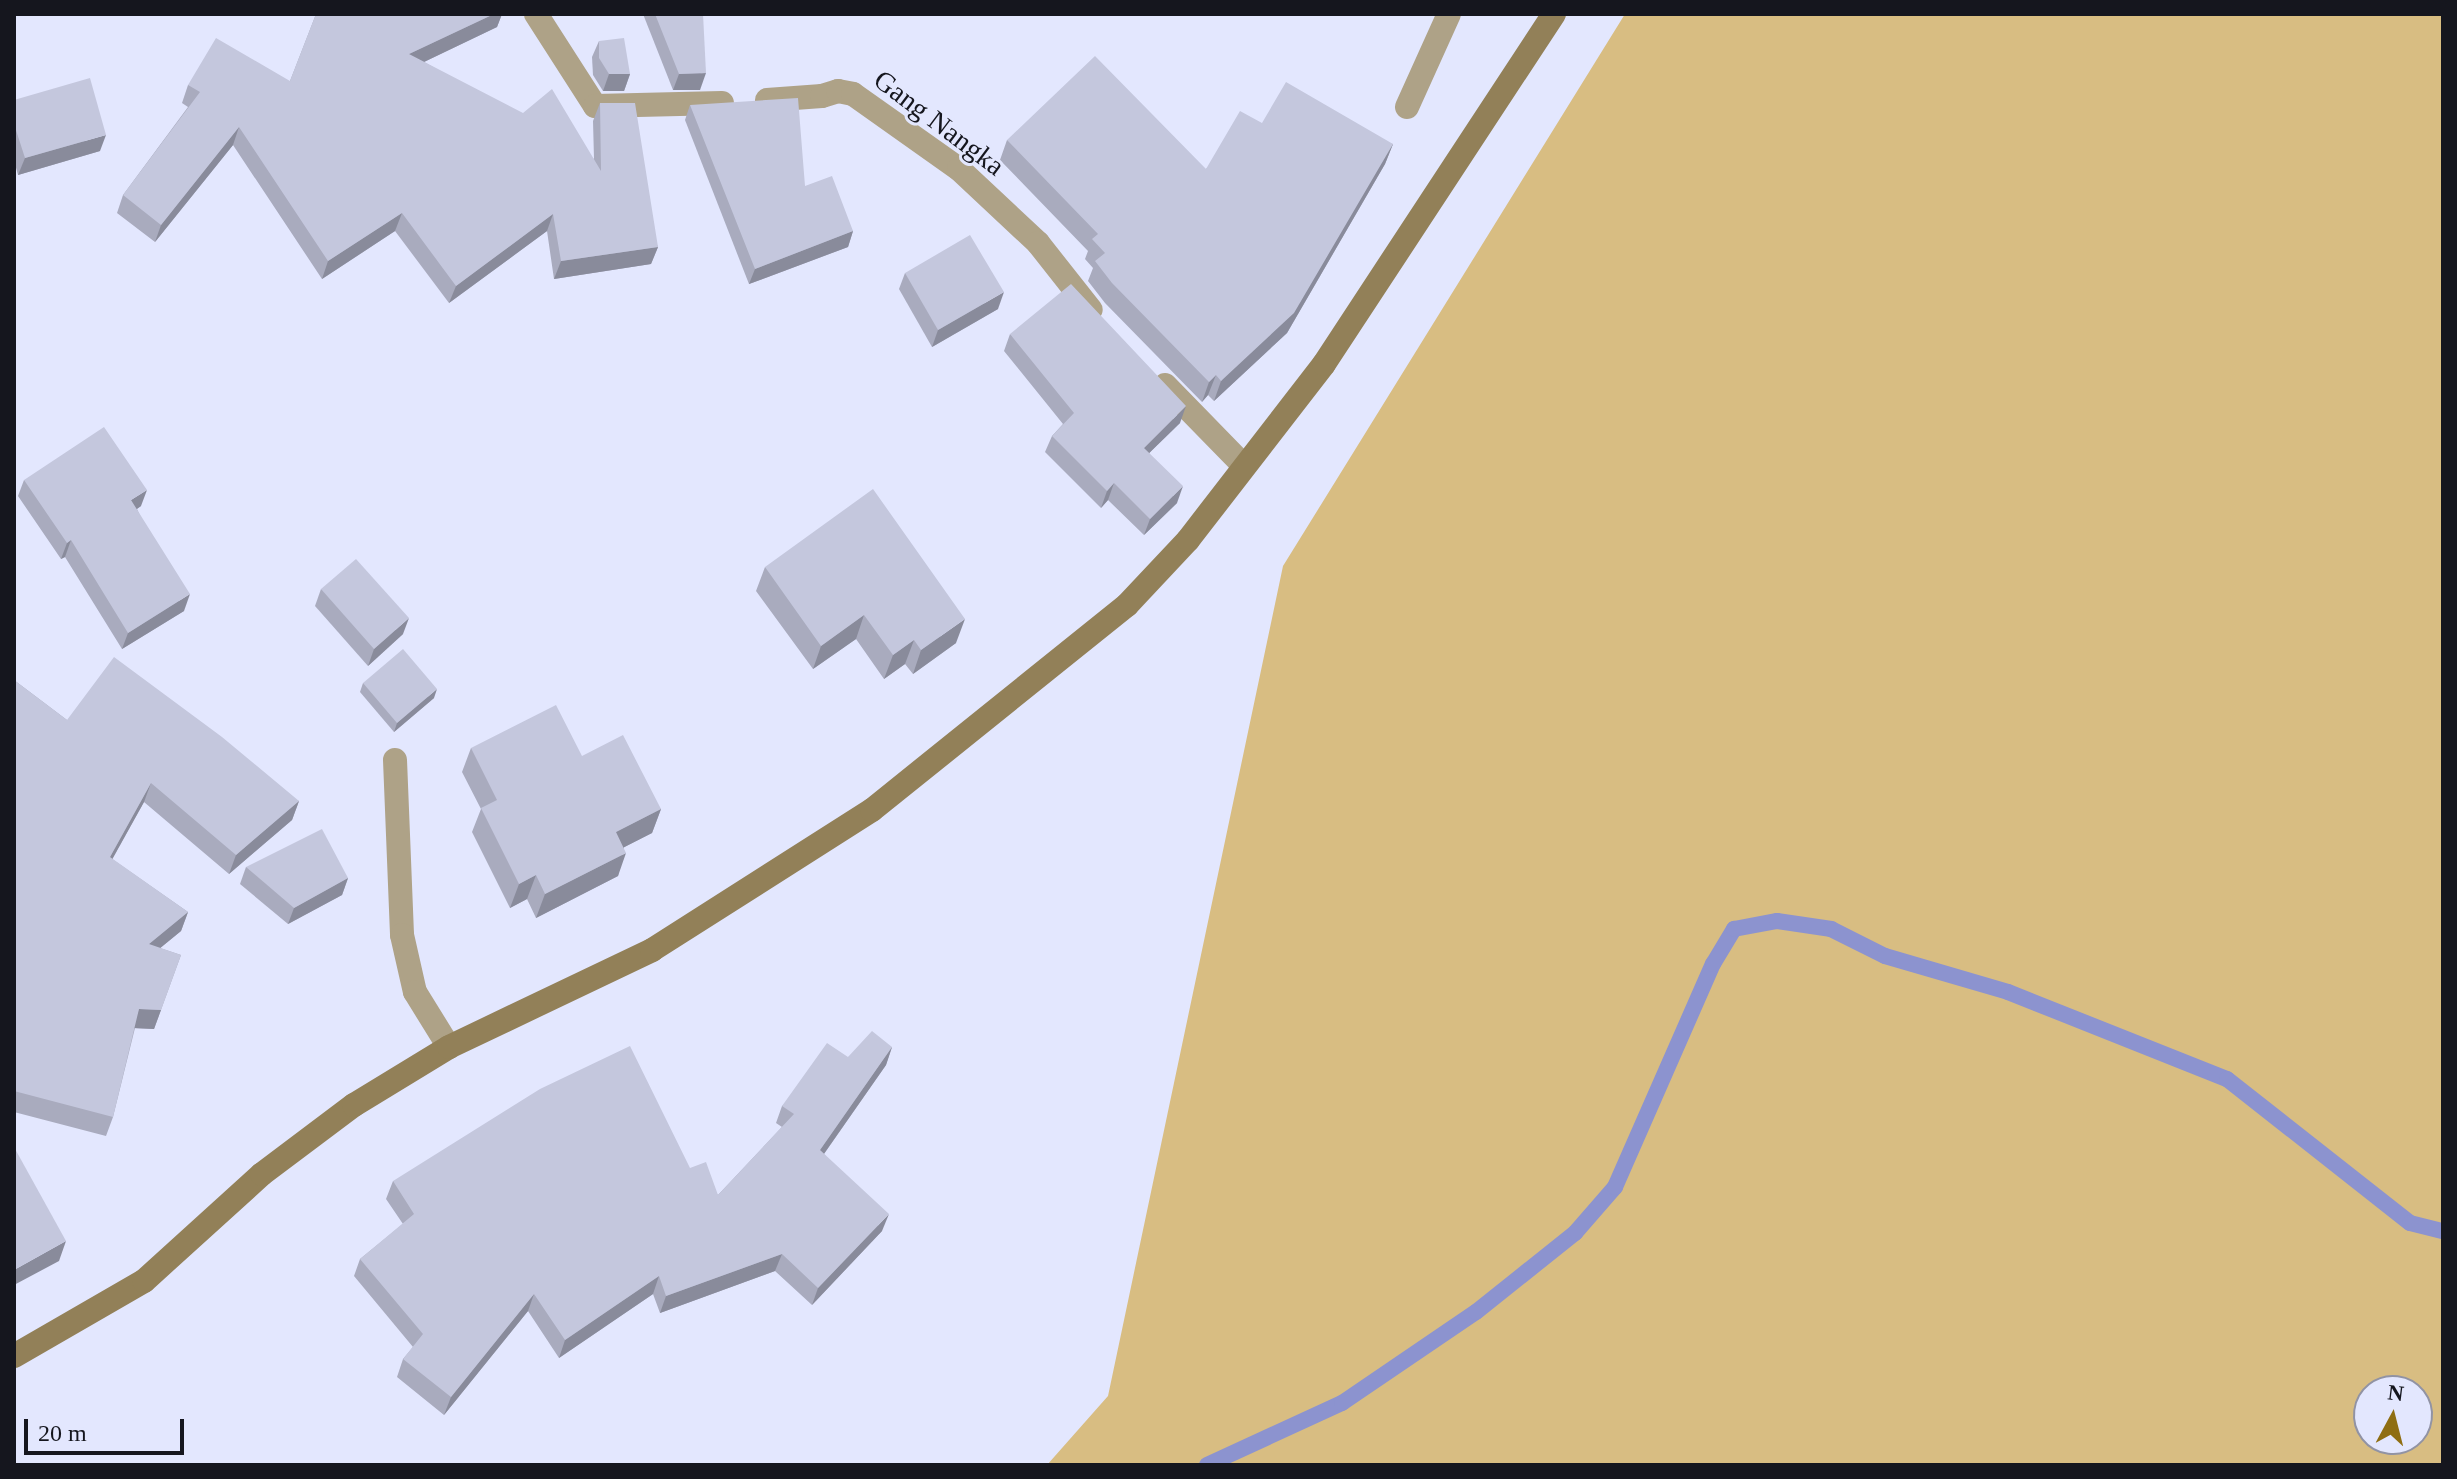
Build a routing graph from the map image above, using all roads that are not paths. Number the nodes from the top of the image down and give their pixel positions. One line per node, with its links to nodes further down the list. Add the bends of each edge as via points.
1 (536, 14): 5 (street, Gang Nangka, via 595,106 853,94 959,169 1038,243)
2 (1449, 14): 4 (street)
3 (1554, 14): 7 (main road, via 1324,364)
4 (1407, 107)
5 (1104, 324)
6 (1147, 368): 7 (street)
7 (1244, 466): 9 (main road, via 1188,540 1127,605 872,810 652,950)
8 (395, 760): 9 (street, via 402,935 415,992)
9 (449, 1047): 10 (main road, via 354,1105 262,1174 144,1281)
10 (14, 1356)

